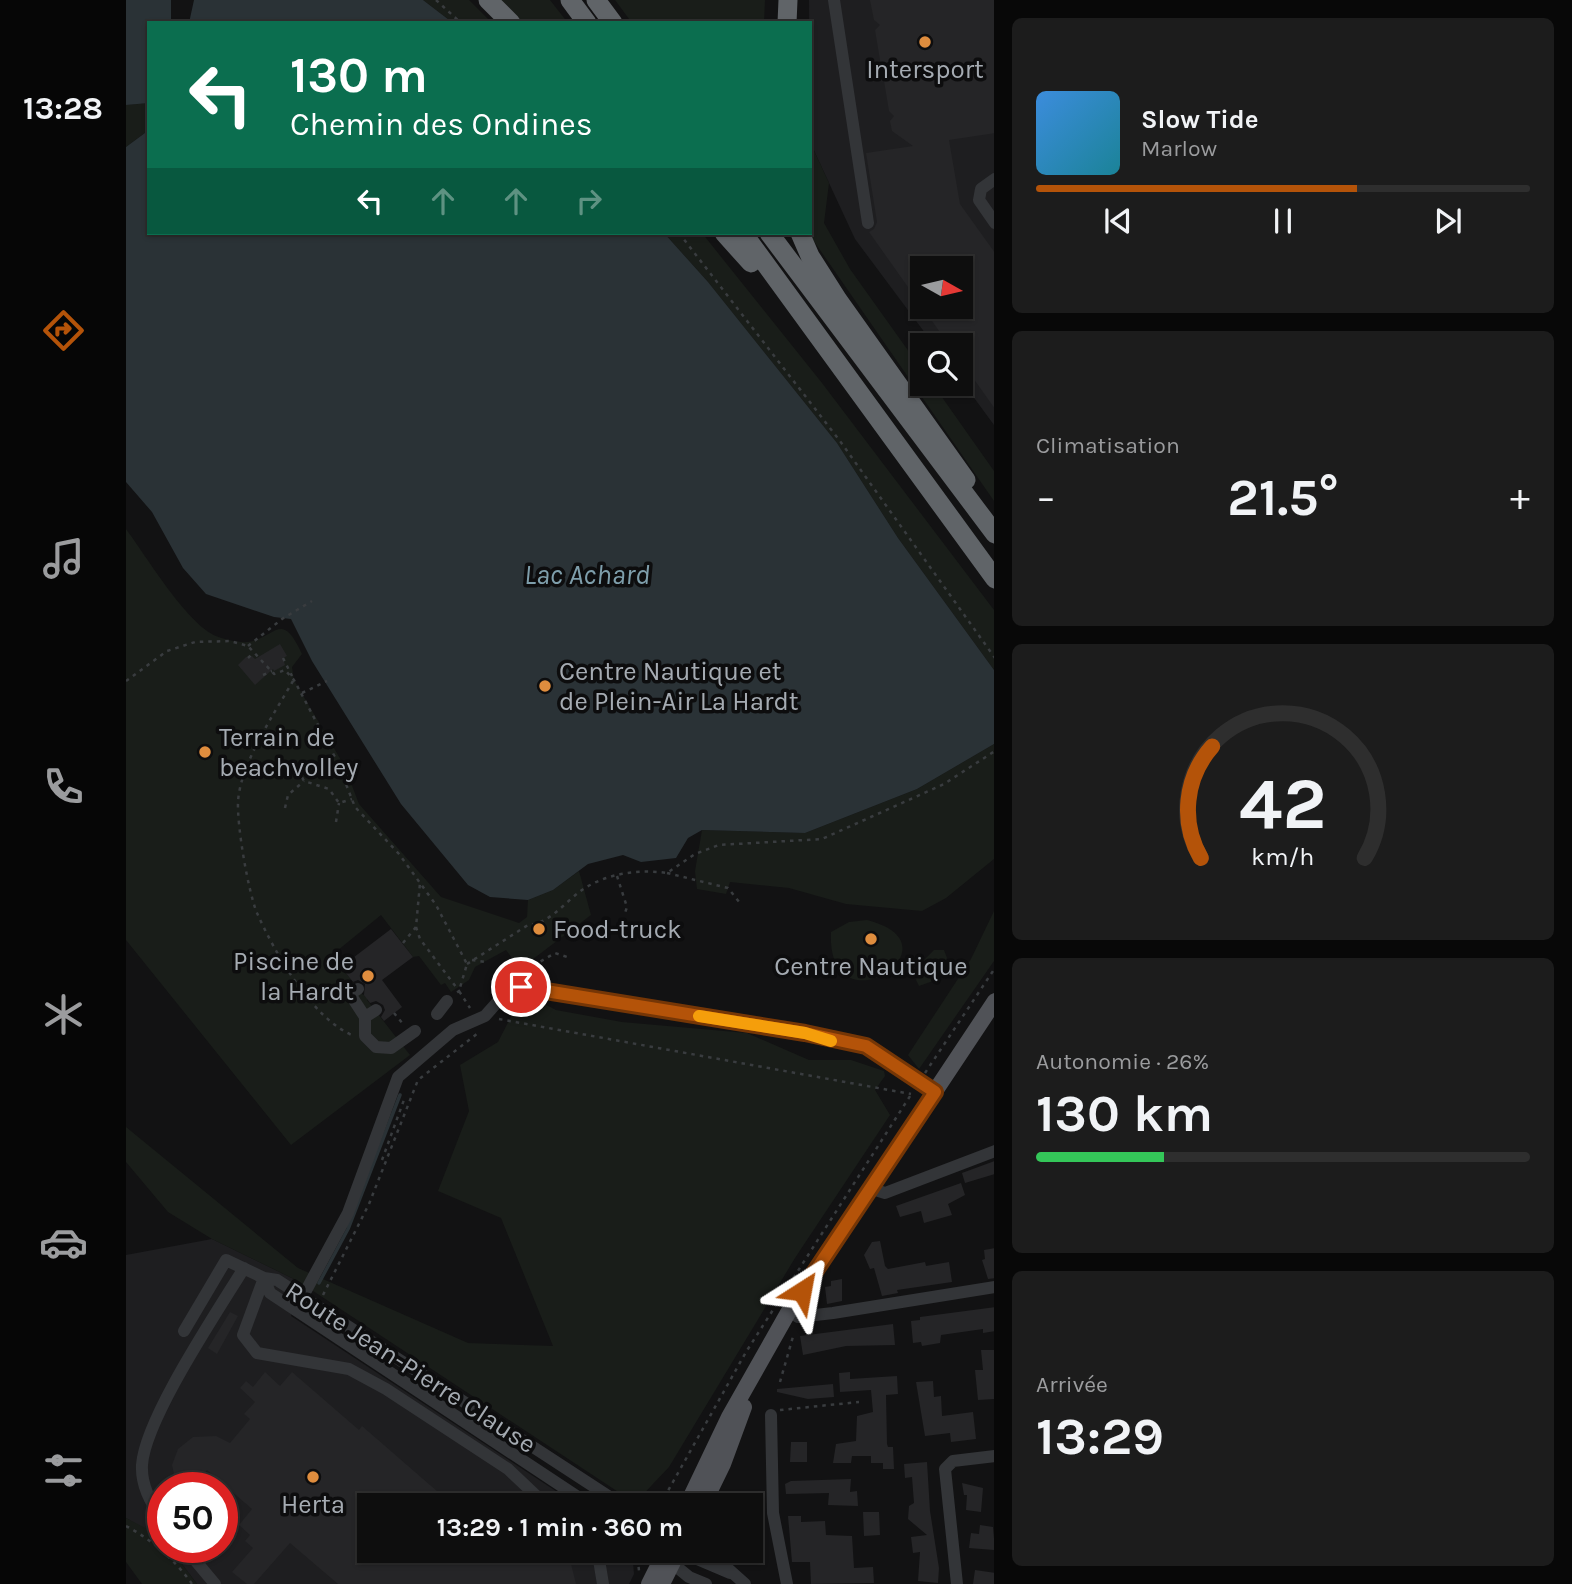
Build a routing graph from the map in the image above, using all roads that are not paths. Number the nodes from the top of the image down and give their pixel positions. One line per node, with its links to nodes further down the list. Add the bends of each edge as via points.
1 (488, 0): 7 (highway)
2 (570, 0): 8 (highway)
3 (596, 0): 9 (highway)
4 (776, 0): 10 (highway)
5 (789, 0): 11 (highway)
6 (834, 0): 14 (street)
7 (510, 21)
8 (586, 21)
9 (612, 21)
10 (775, 21)
11 (788, 21)
12 (994, 181): 13 (street, via 981,189 979,200)
13 (994, 222)
14 (868, 223)
15 (726, 235): 19 (highway, via 755,268)
16 (745, 235): 19 (highway)
17 (771, 235): 21 (highway)
18 (801, 235): 20 (highway, via 838,300)
19 (775, 275): 22 (highway)
20 (994, 523)
21 (994, 533)
22 (994, 578)
23 (358, 989): 27 (street, via 350,994 370,1014 365,1035 370,1043 391,1048)
24 (447, 1001): 26 (street)
25 (994, 1003): 28 (main road)
26 (437, 1014)
27 (415, 1031)
28 (935, 1092): 30 (main road); 34 (street, via 866,1046 521,987 501,998 486,1021 453,1030 398,1077 348,1213)
29 (994, 1151): 30 (street, via 885,1193)
30 (869, 1188): 36 (main road)
31 (244, 1268): 32 (street); 37 (street, via 226,1260); 42 (street, via 148,1434 141,1467)
32 (264, 1278): 34 (street, Route Jean-Pierre Clause, via 277,1280); 35 (street, Route Jean-Pierre Clause, via 270,1293); 44 (street, via 243,1335 257,1353 349,1369 508,1469)
33 (994, 1287): 36 (street)
34 (304, 1298): 35 (street); 47 (street, Route Jean-Pierre Clause)
35 (296, 1310): 43 (street, Route Jean-Pierre Clause)
36 (792, 1319): 38 (main road)
37 (184, 1331)
38 (756, 1371): 40 (main road); 50 (main road)
39 (771, 1415): 65 (street, via 773,1513)
40 (729, 1417): 48 (main road, via 721,1422); 49 (main road)
41 (994, 1456): 66 (street, via 953,1461 945,1469)
42 (147, 1490)
43 (567, 1490): 45 (street, Route Jean-Pierre Clause); 46 (street, Route Jean-Pierre Clause, via 573,1487)
44 (533, 1493)
45 (572, 1493)
46 (582, 1493)
47 (604, 1493)
48 (684, 1493)
49 (693, 1493)
50 (709, 1493)
51 (197, 1563): 60 (street)
52 (600, 1563): 61 (street)
53 (661, 1563): 59 (main road)
54 (668, 1563): 62 (main road)
55 (678, 1563): 63 (street, via 689,1577)
56 (700, 1563): 58 (street)
57 (720, 1563): 58 (street)
58 (730, 1573): 64 (street)
59 (644, 1580)
60 (215, 1584)
61 (603, 1584)
62 (663, 1584)
63 (706, 1584)
64 (745, 1584)
65 (787, 1584)
66 (957, 1584)

